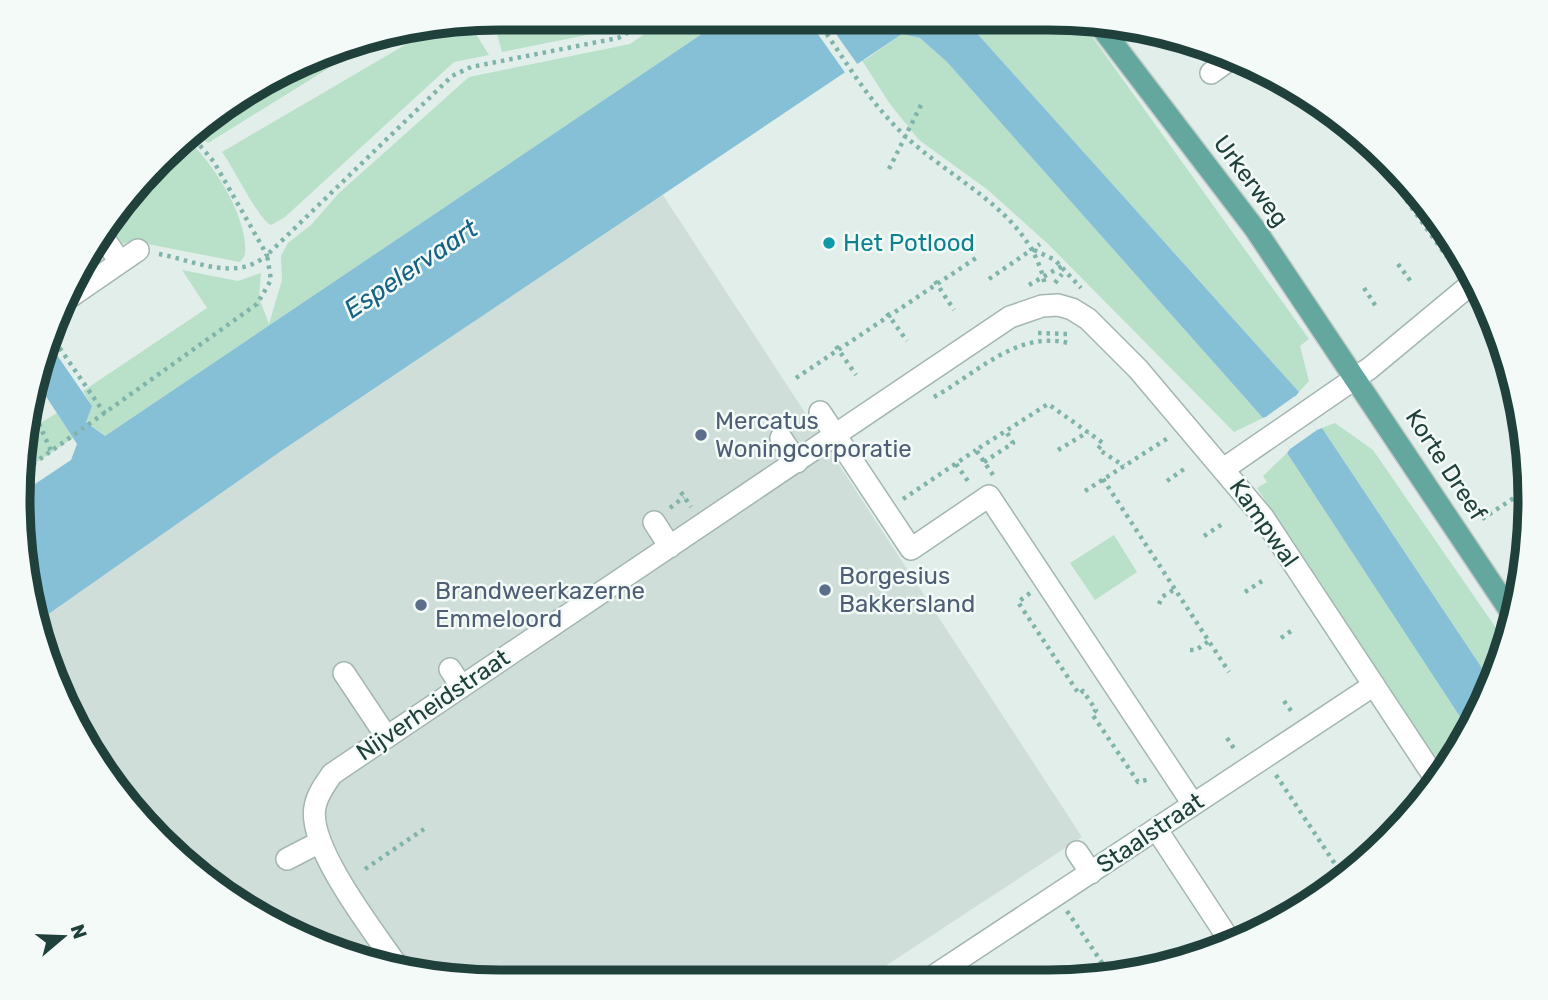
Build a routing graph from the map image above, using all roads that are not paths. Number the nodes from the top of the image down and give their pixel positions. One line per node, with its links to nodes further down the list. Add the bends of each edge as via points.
1 (1106, 34): 8 (main road, Urkerweg, via 1255,229)
2 (1223, 64): 3 (street)
3 (1211, 73)
4 (108, 240): 6 (street, via 129,256)
5 (1467, 287): 8 (street)
6 (79, 291)
7 (1050, 305): 10 (street, Nijverheidstraat, via 1010,317); 13 (street, Kampwal, via 1072,309 1088,319)
8 (1357, 377): 13 (street); 16 (main road, Korte Dreef)
9 (820, 412): 10 (street)
10 (836, 436): 12 (street, Nijverheidstraat); 21 (street, via 911,550 989,496)
11 (781, 438): 12 (street)
12 (797, 462): 15 (street, Nijverheidstraat)
13 (1225, 468): 18 (street, Kampwal, via 1263,517)
14 (654, 522): 15 (street)
15 (670, 547): 19 (street, Nijverheidstraat, via 455,677)
16 (1506, 605)
17 (344, 673): 19 (street)
18 (1374, 685): 20 (street, Kampwal); 21 (street, Staalstraat)
19 (386, 736): 23 (street, Nijverheidstraat, via 341,766 318,796 314,815)
20 (1431, 772)
21 (1186, 794): 22 (street, Staalstraat)
22 (1157, 830): 26 (street, Staalstraat); 27 (street)
23 (320, 842): 25 (street); 28 (street)
24 (1077, 852): 26 (street)
25 (287, 859)
26 (1091, 873): 29 (street, Staalstraat)
27 (1226, 935)
28 (392, 957)
29 (943, 970)

